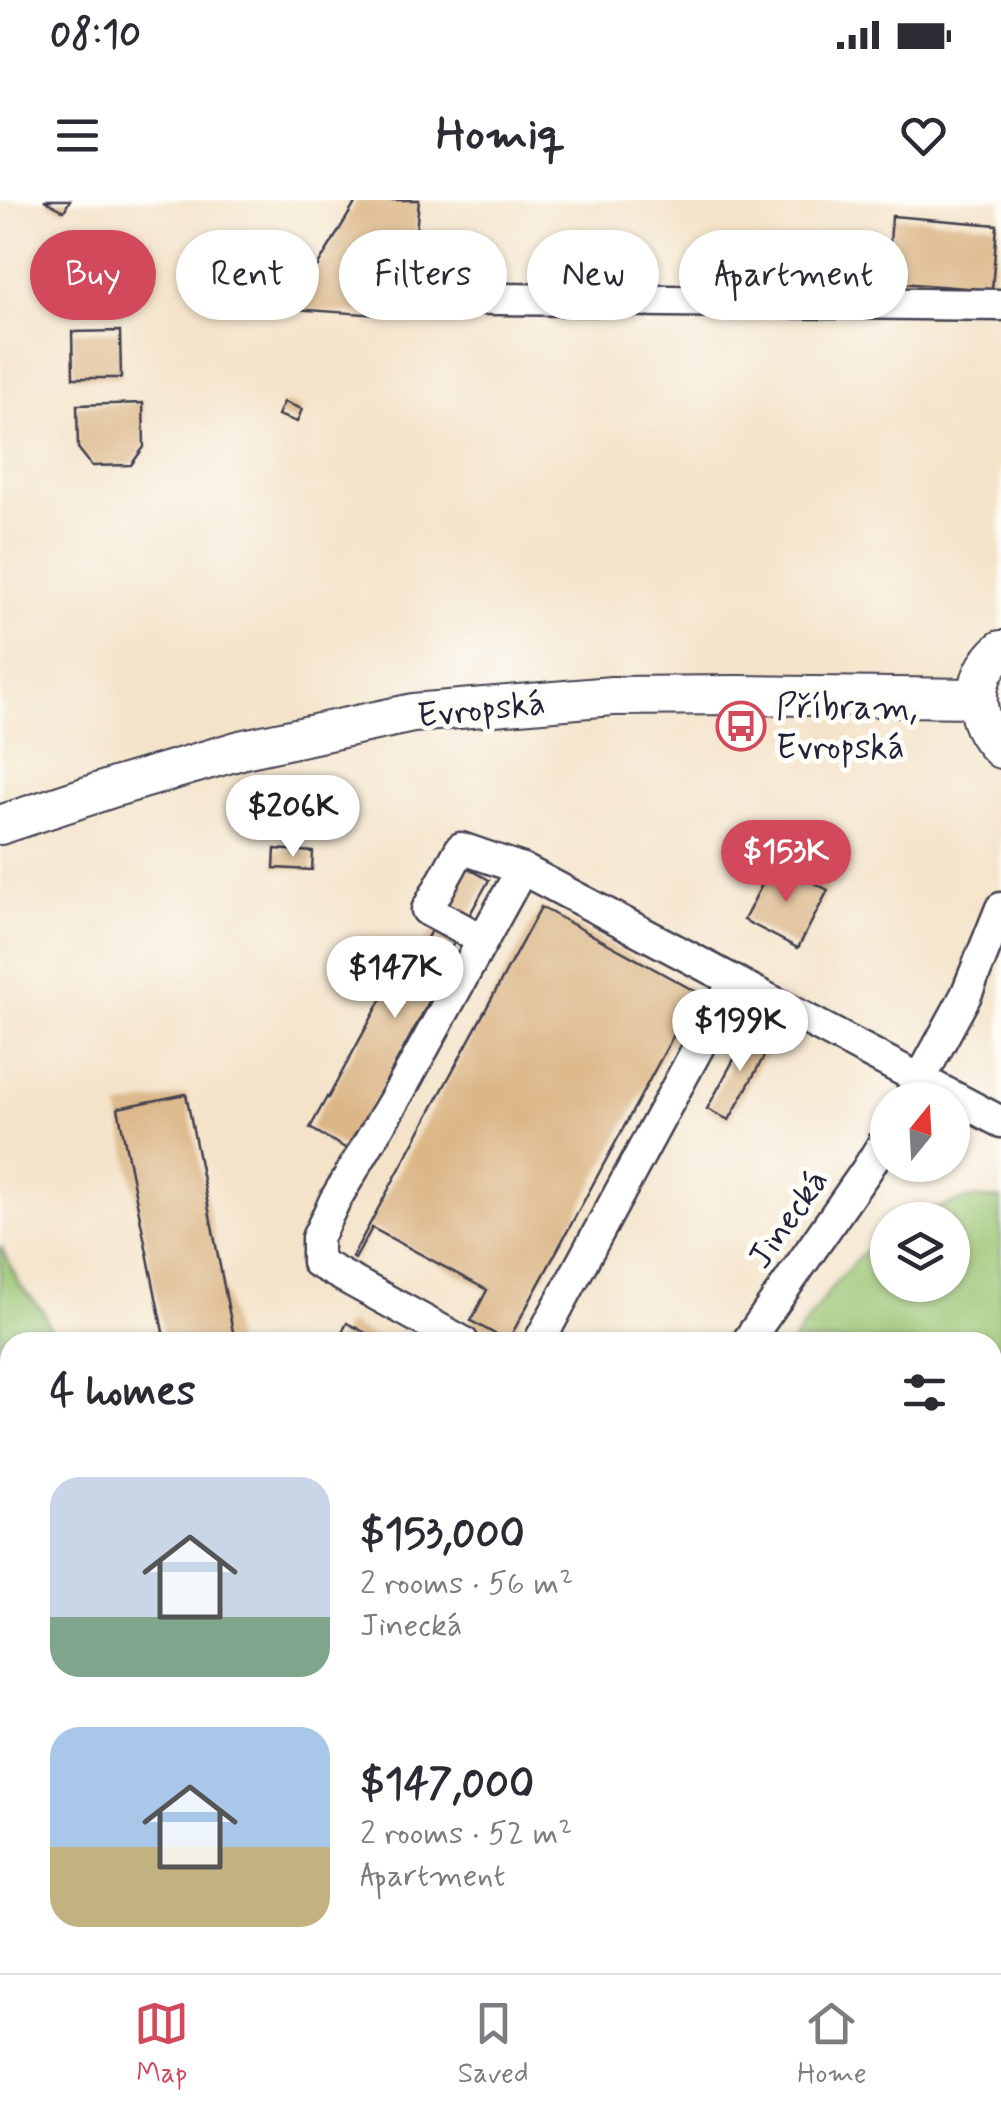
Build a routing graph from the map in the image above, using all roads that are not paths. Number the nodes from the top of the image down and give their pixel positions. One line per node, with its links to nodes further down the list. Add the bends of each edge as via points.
1 (507, 299): 2 (street)
2 (1001, 306)
3 (1001, 650): 4 (main road, via 984,670)
4 (977, 698): 5 (main road, via 983,726); 6 (main road, Evropská, via 612,696 414,713 244,749)
5 (1001, 749)
6 (0, 825)
7 (522, 869): 9 (street); 9 (street, via 461,848 427,910); 10 (street)
8 (1001, 908): 12 (street, via 966,996)
9 (483, 940): 16 (street, via 335,1200 316,1254 317,1262)
10 (733, 982): 11 (street); 17 (street)
11 (902, 1082)
12 (919, 1082)
13 (970, 1110): 14 (street)
14 (1001, 1122)
15 (870, 1165): 18 (street, Jinecká)
16 (445, 1332)
17 (544, 1332)
18 (754, 1332)

